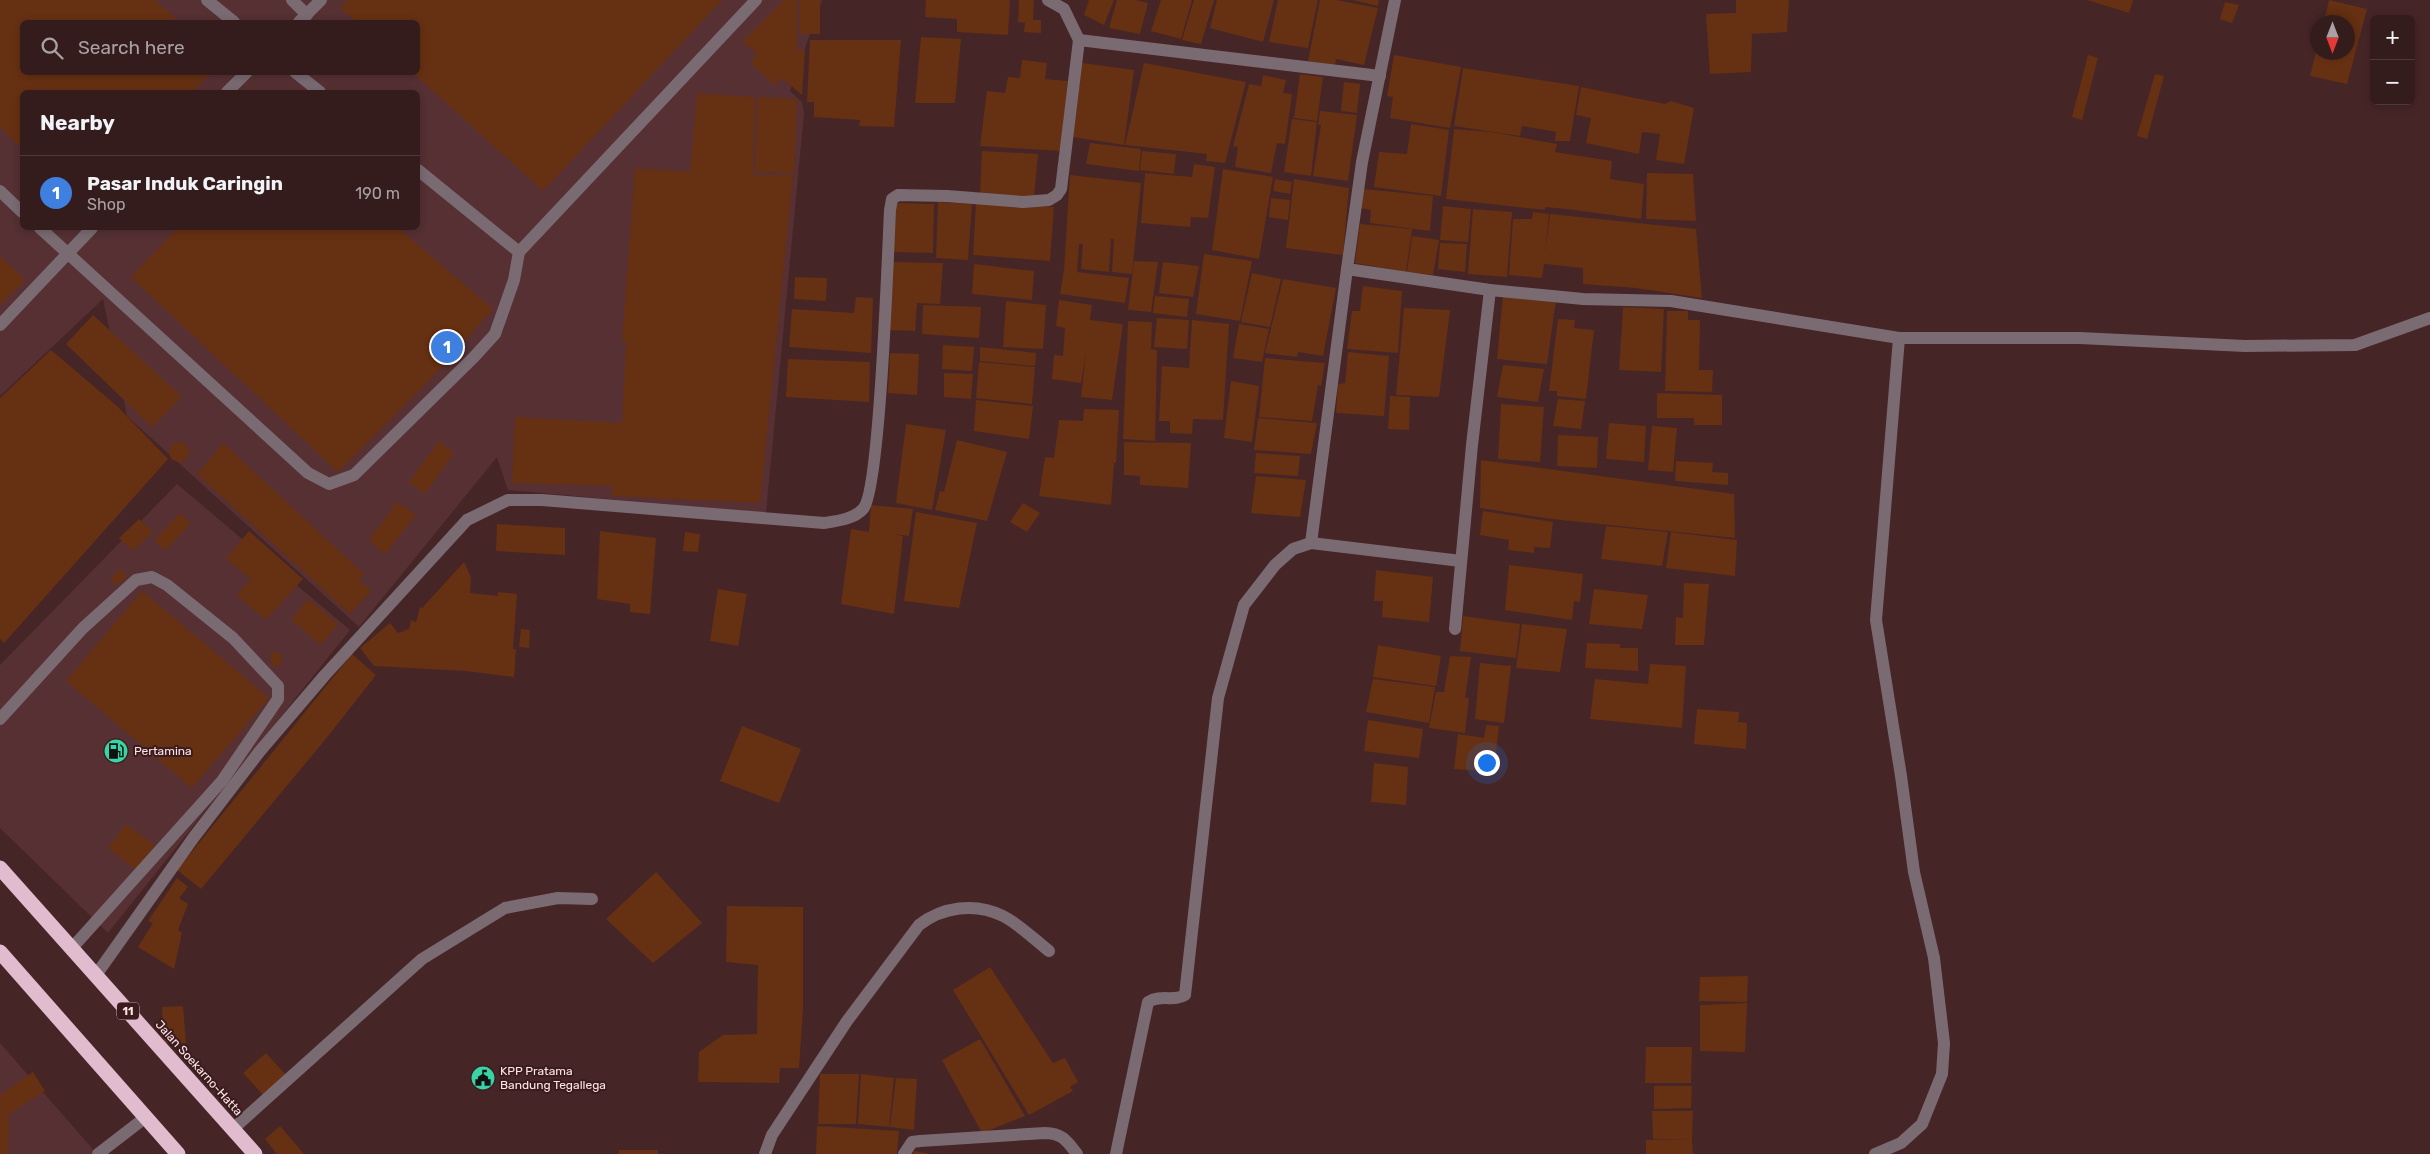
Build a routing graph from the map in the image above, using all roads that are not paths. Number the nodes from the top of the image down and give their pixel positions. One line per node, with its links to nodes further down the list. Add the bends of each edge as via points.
1 (207, 0): 8 (street)
2 (292, 0): 7 (street)
3 (321, 0): 7 (street)
4 (756, 0): 20 (street)
5 (1048, 0): 9 (street, via 1064,10)
6 (1394, 0): 12 (street)
7 (303, 19)
8 (232, 20)
9 (1079, 40): 12 (street); 36 (street, via 1068,145 1061,189 1057,195 1049,200 1023,202 948,196 898,195 892,199 879,412 871,492 864,509 847,519 824,523 508,500 467,520 260,751)
10 (244, 75): 13 (street)
11 (299, 75): 14 (street)
12 (1380, 76): 22 (street, via 1362,162)
13 (229, 90)
14 (318, 90)
15 (420, 172): 20 (street)
16 (0, 191): 17 (street)
17 (20, 210)
18 (42, 230): 21 (street)
19 (90, 230): 21 (street)
20 (519, 252): 21 (street, via 514,280 495,334 354,475 329,484 308,473)
21 (67, 253): 25 (street)
22 (1347, 269): 23 (street); 27 (street)
23 (1490, 290): 26 (street, via 1583,299 1671,301); 28 (street)
24 (2430, 318): 26 (street, via 2355,345 2245,346 2080,338)
25 (0, 325)
26 (1899, 338): 46 (street, via 1876,620 1914,872 1934,958 1944,1043 1942,1074 1922,1124 1901,1143)
27 (1311, 543): 28 (street); 45 (street, via 1293,549 1275,565 1244,604 1218,698 1185,995 1181,998 1160,997 1148,1002)
28 (1462, 561): 29 (street)
29 (1455, 630)
30 (0, 719): 33 (street, via 83,628 136,580 152,577 167,585 233,638 278,686 278,699 222,781)
31 (0, 868): 33 (highway, Jalan Soekarno-Hatta / 11)
32 (592, 899): 38 (street, via 558,898 505,908 422,960)
33 (72, 948): 36 (highway, Jalan Soekarno-Hatta / 11)
34 (1049, 951): 42 (street, via 1004,916 988,910 959,908 932,915 919,925 846,1021 772,1135)
35 (0, 952): 37 (highway)
36 (96, 975): 38 (highway, Jalan Soekarno-Hatta / 11)
37 (146, 1117): 39 (street); 40 (highway)
38 (234, 1128): 41 (highway, Jalan Soekarno-Hatta / 11)
39 (98, 1154)
40 (178, 1154)
41 (255, 1154)
42 (765, 1154)
43 (904, 1154): 44 (street, via 912,1142 1056,1133 1064,1137)
44 (1076, 1154)
45 (1116, 1154)
46 (1876, 1154)

